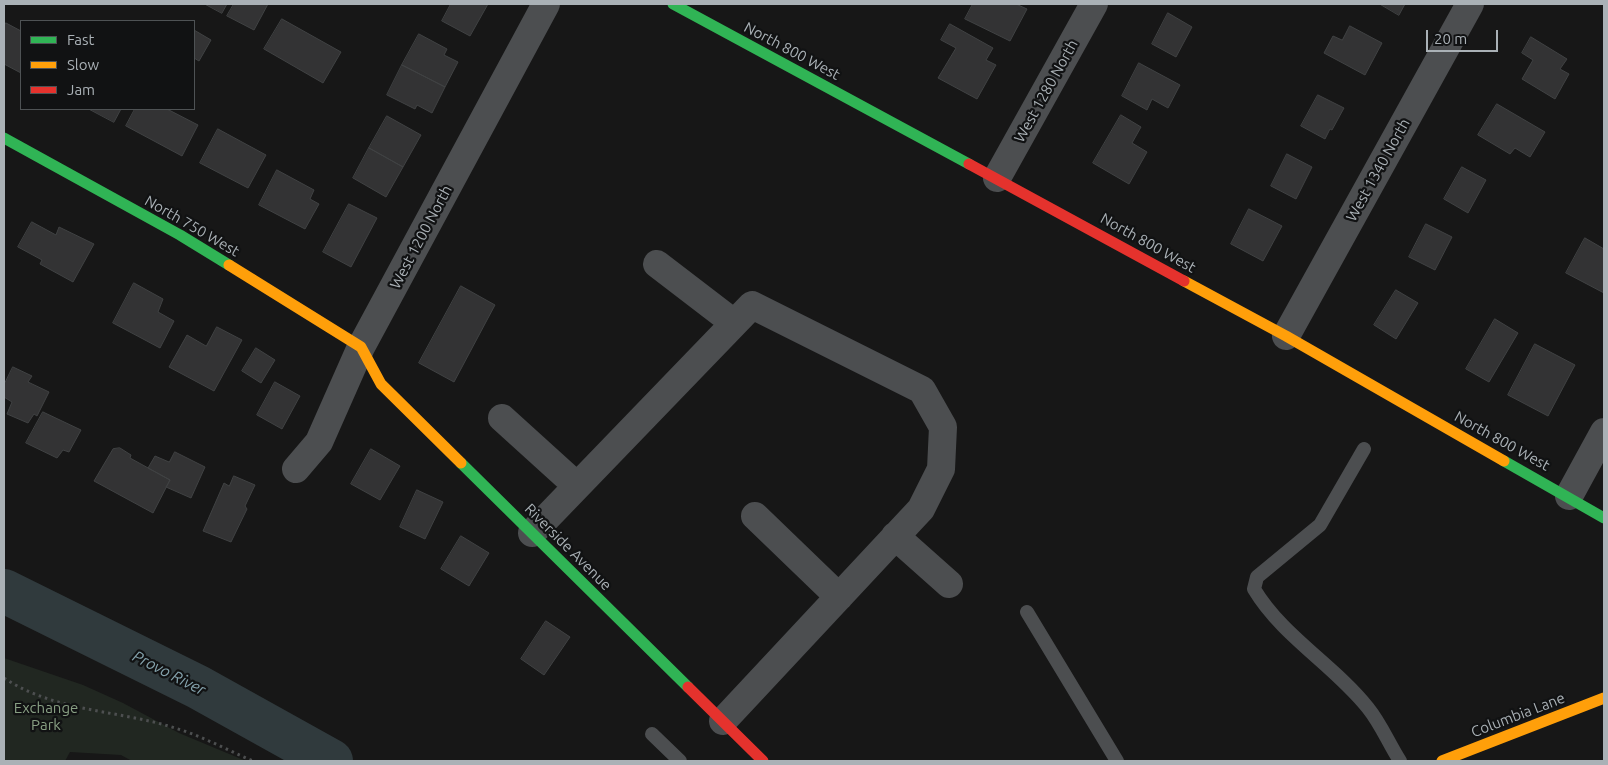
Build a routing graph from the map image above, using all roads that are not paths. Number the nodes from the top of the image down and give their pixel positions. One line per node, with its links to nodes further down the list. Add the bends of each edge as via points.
1 (546, 4): 10 (street, West 1200 North)
2 (673, 4): 6 (street, North 800 West)
3 (1094, 4): 6 (street, West 1280 North)
4 (1470, 4): 9 (street, West 1340 North)
5 (4, 138): 10 (street, North 750 West, via 180,235)
6 (997, 178): 9 (street, North 800 West)
7 (657, 264): 8 (street)
8 (734, 323): 15 (street); 20 (street, via 752,305 922,390 943,427 941,469 921,509)
9 (1286, 336): 16 (street, North 800 West)
10 (361, 347): 14 (street, West 1200 North, via 319,442); 19 (street, Riverside Avenue, via 382,384)
11 (502, 418): 15 (street)
12 (1604, 432): 16 (street)
13 (1364, 449): 30 (lane, via 1320,525 1257,577 1254,589 1287,629 1368,708)
14 (296, 469)
15 (577, 486): 19 (street)
16 (1569, 496): 18 (street, North 800 West)
17 (754, 516): 22 (street)
18 (1604, 518)
19 (532, 533): 25 (street, Riverside Avenue)
20 (895, 536): 21 (street); 22 (street)
21 (949, 584)
22 (839, 597): 25 (street)
23 (1027, 612): 29 (lane)
24 (1604, 698): 31 (street, Columbia Lane)
25 (722, 721): 28 (street, Riverside Avenue)
26 (652, 734): 27 (lane)
27 (680, 761)
28 (763, 761)
29 (1117, 761)
30 (1400, 761)
31 (1442, 761)

